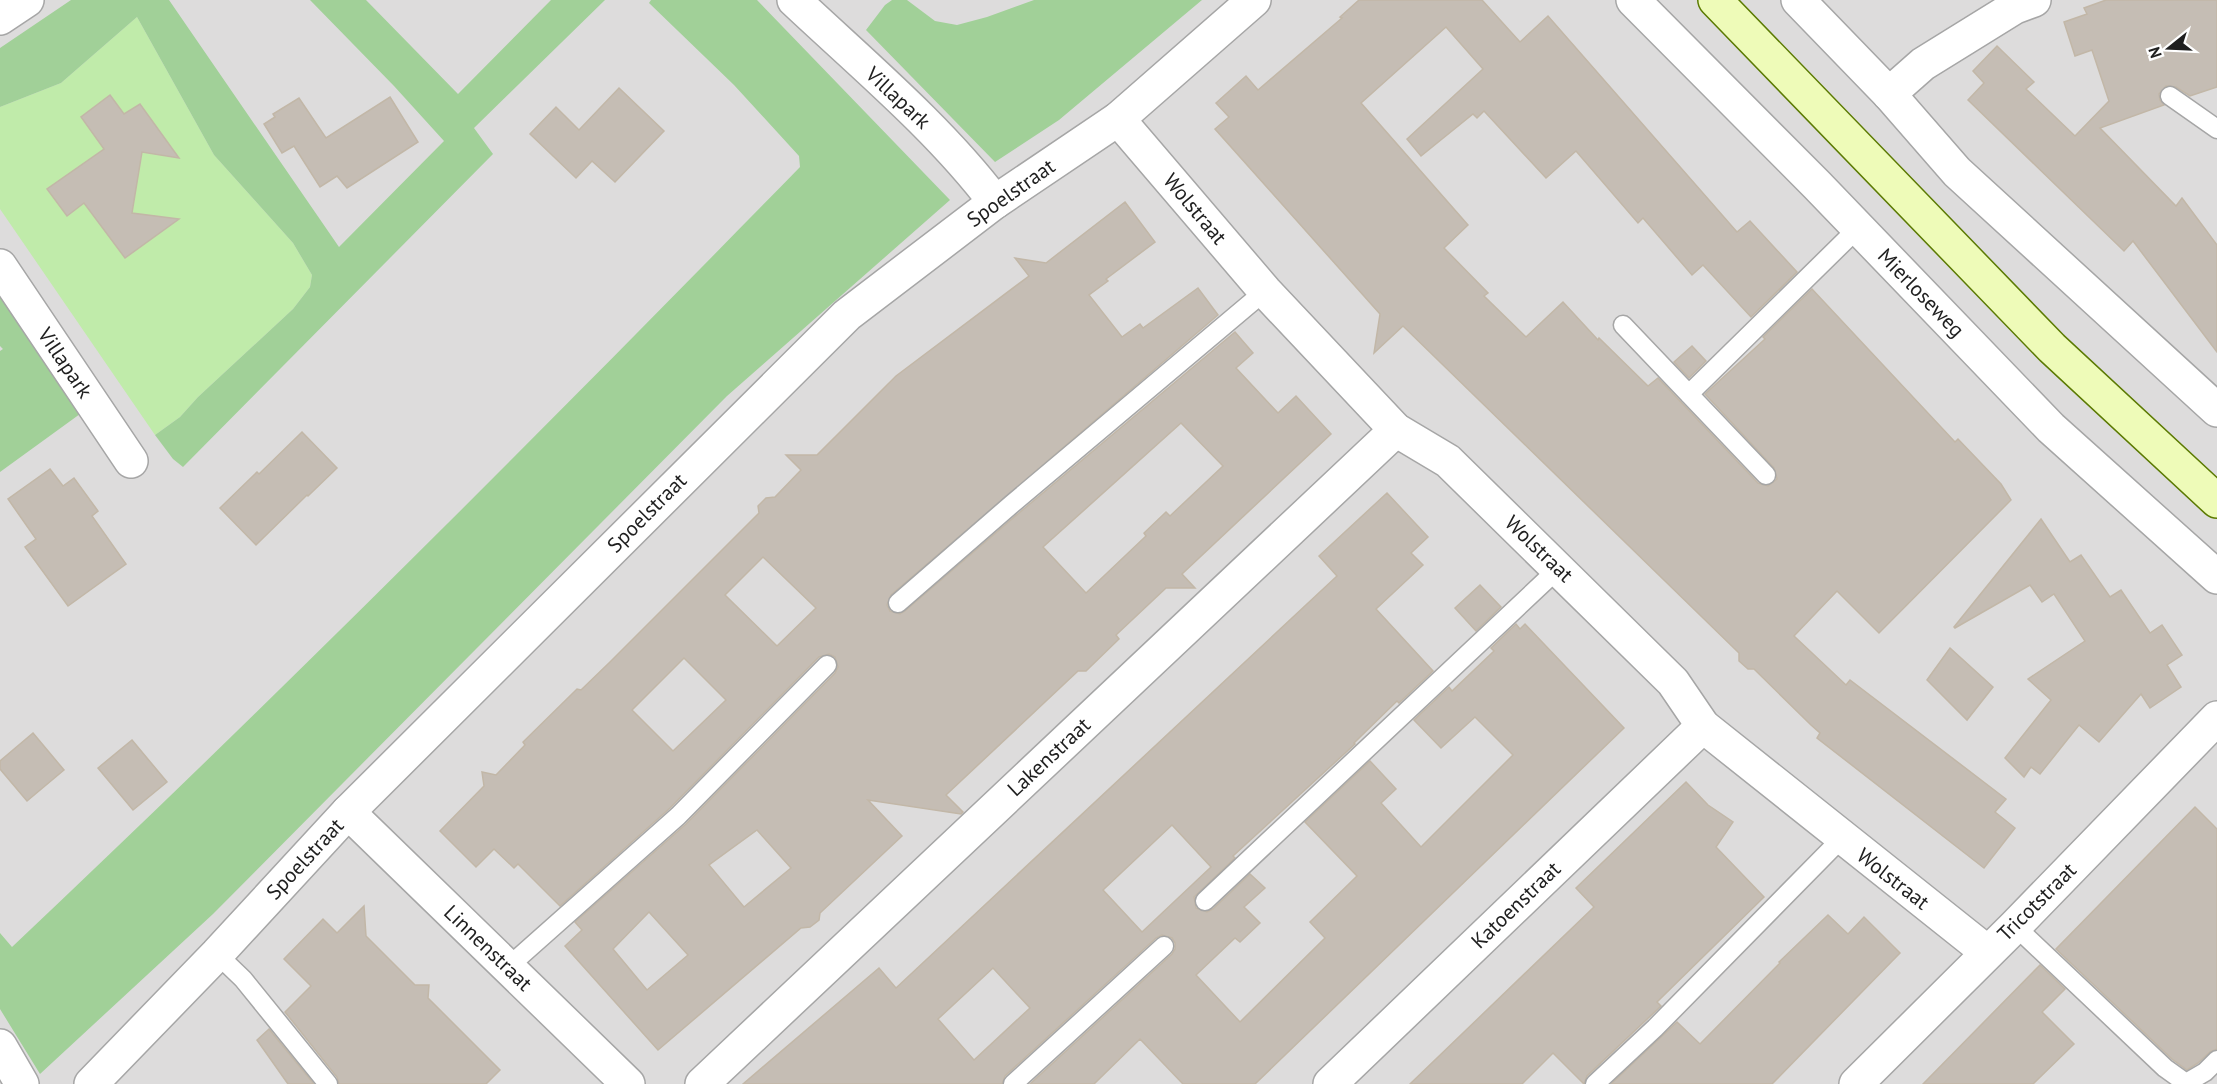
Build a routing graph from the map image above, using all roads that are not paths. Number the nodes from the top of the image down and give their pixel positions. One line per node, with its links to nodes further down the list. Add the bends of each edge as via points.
1 (27, 0): 8 (street)
2 (794, 0): 13 (street, Villapark, via 972,171)
3 (1254, 0): 11 (street, Spoelstraat)
4 (1633, 0): 14 (street, Mierloseweg)
5 (1715, 0): 23 (main road, via 2052,348)
6 (1798, 0): 9 (street)
7 (2034, 0): 9 (street, via 2015,7 1923,64)
8 (0, 18)
9 (1889, 94): 19 (street, via 1957,172)
10 (2170, 96): 12 (lane)
11 (1118, 119): 13 (street, Spoelstraat); 16 (street, Wolstraat)
12 (2217, 129)
13 (995, 202): 30 (street, Spoelstraat, via 847,315)
14 (1858, 228): 18 (lane); 25 (street, Mierloseweg, via 2051,428)
15 (0, 266): 21 (street, Villapark)
16 (1265, 291): 20 (street, Wolstraat); 26 (lane)
17 (1623, 325): 18 (lane)
18 (1689, 394): 22 (lane)
19 (2217, 410)
20 (1396, 430): 24 (street, Wolstraat, via 1448,461); 44 (street, Lakenstraat)
21 (131, 461)
22 (1766, 475)
23 (2217, 501)
24 (1559, 568): 29 (street, Wolstraat, via 1673,682); 32 (lane)
25 (2217, 577)
26 (898, 603)
27 (827, 665): 37 (lane, via 678,816)
28 (2217, 718): 33 (street, Tricotstraat)
29 (1703, 726): 31 (street, Wolstraat); 46 (street, Katoenstraat)
30 (348, 812): 36 (street, Spoelstraat); 37 (street, Linnenstraat)
31 (1842, 838): 35 (street, Wolstraat); 47 (lane)
32 (1205, 902)
33 (2014, 926): 35 (street, Tricotstraat); 39 (lane, via 2165,1068 2186,1083)
34 (1164, 946): 45 (lane)
35 (1987, 952): 48 (street, Tricotstraat)
36 (218, 954): 41 (street, Spoelstraat); 42 (lane)
37 (508, 967): 43 (street, Linnenstraat)
38 (0, 1046): 40 (street)
39 (2217, 1060)
40 (22, 1084)
41 (91, 1084)
42 (328, 1084)
43 (628, 1084)
44 (702, 1084)
45 (1013, 1084)
46 (1330, 1084)
47 (1595, 1084)
48 (1856, 1084)

